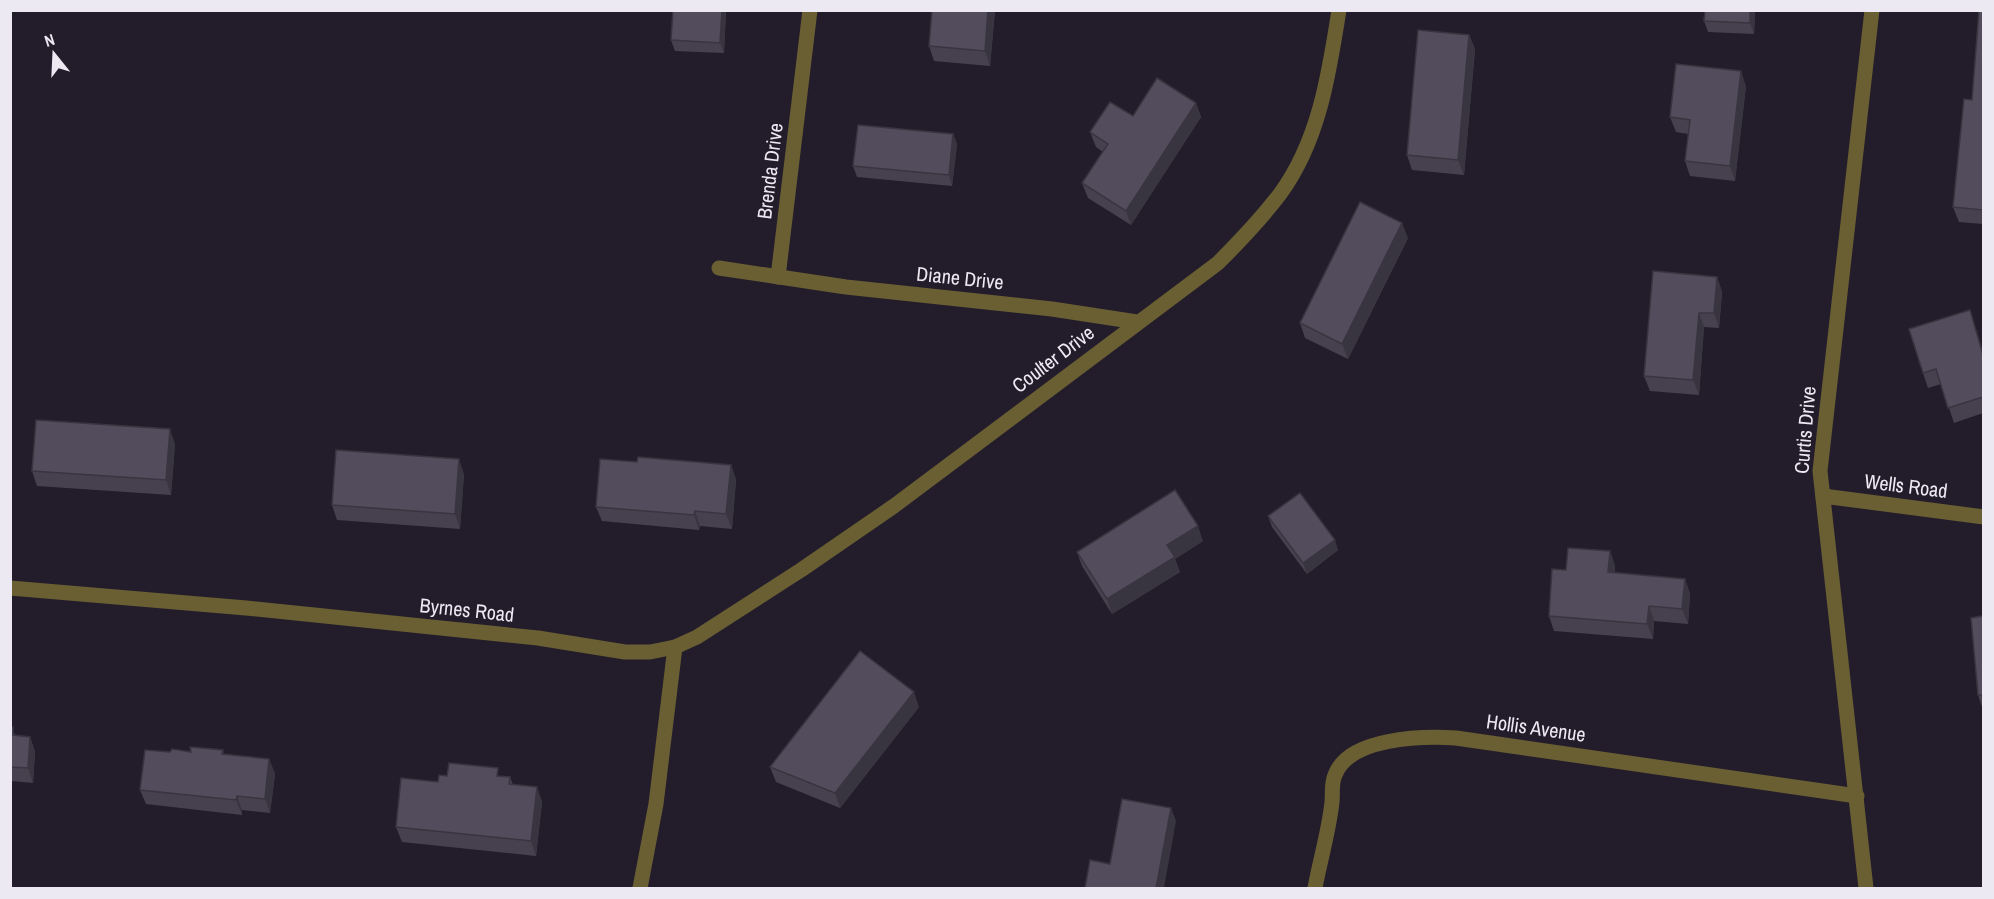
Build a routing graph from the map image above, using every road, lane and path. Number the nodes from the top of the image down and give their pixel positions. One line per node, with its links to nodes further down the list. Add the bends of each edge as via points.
1 (810, 10): 5 (street, Brenda Drive)
2 (1339, 10): 6 (street, Coulter Drive, via 1318,117 1281,192 1218,263)
3 (1872, 10): 7 (street, Curtis Drive, via 1820,471)
4 (719, 268): 5 (street)
5 (778, 277): 6 (street, Diane Drive)
6 (1137, 322): 10 (street, Coulter Drive, via 894,506 697,637)
7 (1823, 496): 8 (street, Wells Road); 11 (street, Curtis Drive)
8 (1983, 517)
9 (10, 588): 10 (street, Byrnes Road, via 538,638 625,652)
10 (675, 647): 12 (street, via 656,804)
11 (1857, 796): 13 (street, Hollis Avenue, via 1456,738 1399,740 1351,755 1335,774); 14 (street, Curtis Drive)
12 (640, 888)
13 (1315, 888)
14 (1866, 888)

